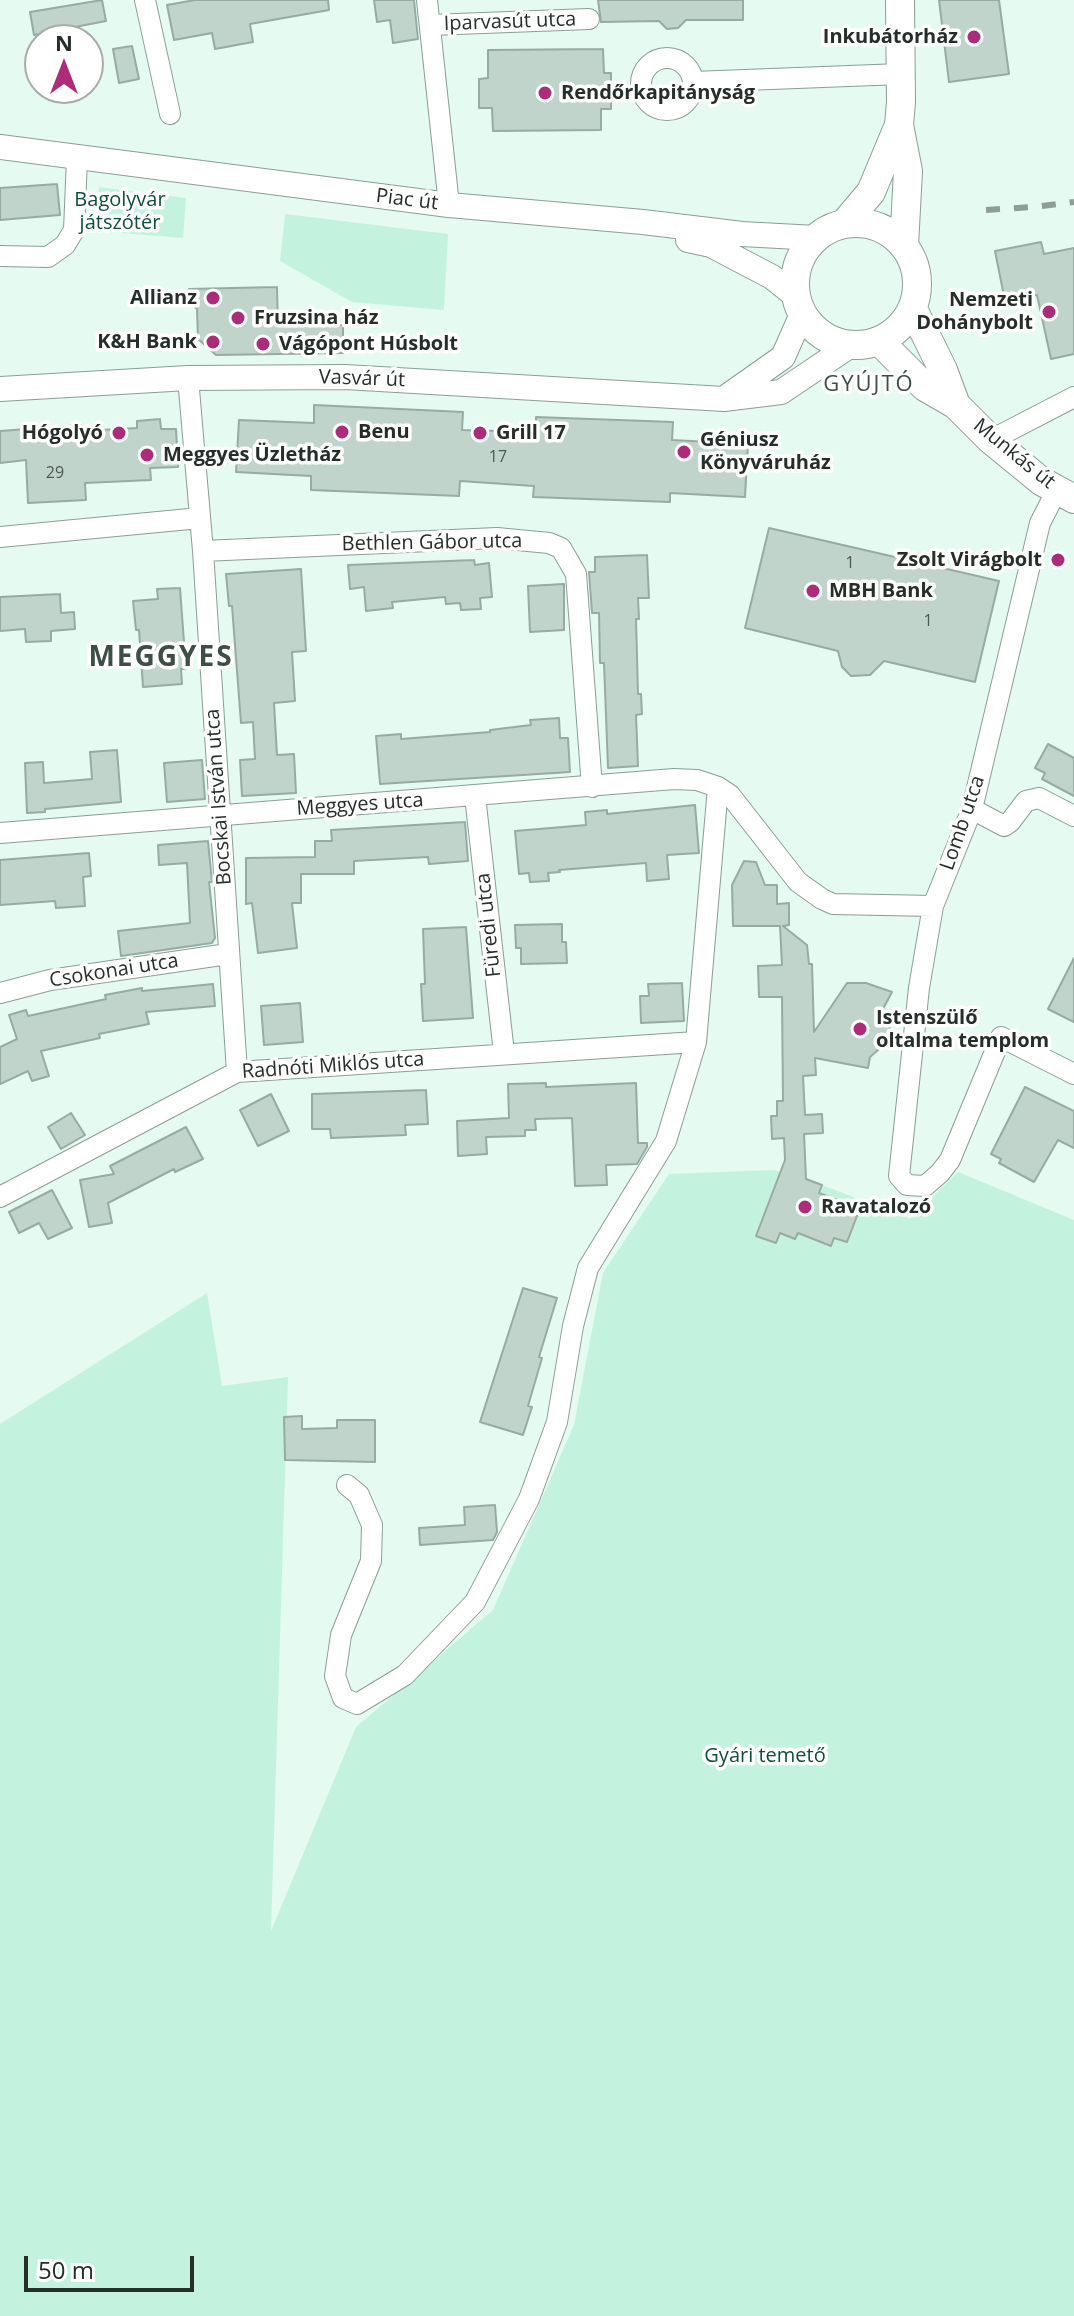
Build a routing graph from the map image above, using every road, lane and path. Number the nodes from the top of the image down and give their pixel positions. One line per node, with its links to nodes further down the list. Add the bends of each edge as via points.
1 (145, 0): 8 (street)
2 (427, 0): 5 (street, Iparvasút utca)
3 (900, 0): 6 (main road)
4 (589, 19): 5 (street, Iparvasút utca)
5 (430, 25): 12 (street, Iparvasút utca)
6 (901, 74): 7 (street); 9 (main road)
7 (693, 82)
8 (170, 114)
9 (899, 125): 14 (main road, via 871,192); 16 (main road, via 908,171)
10 (0, 147): 11 (street, Piac út)
11 (77, 158): 12 (street, Piac út); 17 (street, via 74,230 65,245 48,257)
12 (449, 205): 13 (street, Piac út)
13 (548, 213): 15 (street, Piac út); 18 (street, via 711,245 772,277)
14 (844, 224): 15 (main road); 16 (main road, via 871,224)
15 (816, 238): 18 (main road, via 796,270)
16 (904, 246): 19 (main road, via 918,280)
17 (0, 256)
18 (799, 305): 21 (main road, via 823,335); 25 (street, via 783,357)
19 (913, 309): 20 (main road); 26 (main road)
20 (879, 341): 21 (main road); 26 (main road, via 925,387)
21 (851, 345): 25 (street, Vasvár út, via 781,392)
22 (188, 378): 23 (street, Vasvár út); 25 (street, Vasvár út, via 345,377); 29 (street, Bocskai István utca)
23 (0, 389)
24 (1074, 397): 27 (street)
25 (724, 399)
26 (956, 405): 27 (main road, Munkás út)
27 (991, 440): 28 (main road, Munkás út, via 1041,481)
28 (1066, 494): 35 (street, Lomb utca, via 1040,523)
29 (200, 518): 30 (street); 31 (street, Bocskai István utca)
30 (0, 537)
31 (203, 551): 32 (street, Bethlen Gábor utca, via 497,538 561,548 576,574); 36 (street, Bocskai István utca)
32 (592, 787): 33 (street, Meggyes utca, via 674,779); 34 (street, Meggyes utca)
33 (718, 787): 39 (street, via 730,795 798,882 822,899 833,904); 42 (street)
34 (475, 796): 36 (street, Meggyes utca); 43 (street, Füredi utca)
35 (972, 809): 37 (street, via 1004,826 1026,801 1039,798); 39 (street, Lomb utca)
36 (220, 815): 38 (street, Meggyes utca); 40 (street, Bocskai István utca)
37 (1074, 816)
38 (0, 833)
39 (933, 906): 45 (street, Lomb utca, via 899,1176 907,1185 925,1186 950,1160 1001,1037)
40 (228, 954): 41 (street, Csokonai utca, via 50,980); 44 (street, Bocskai István utca)
41 (0, 993)
42 (696, 1042): 43 (street, Radnóti Miklós utca); 47 (street, via 666,1141 588,1268 557,1422 529,1499 475,1602 405,1675 357,1704 343,1698 335,1676 341,1635 371,1561 372,1525 367,1507)
43 (504, 1053): 44 (street, Radnóti Miklós utca)
44 (237, 1072): 46 (street, Radnóti Miklós utca)
45 (1074, 1074)
46 (0, 1197)
47 (347, 1485)

